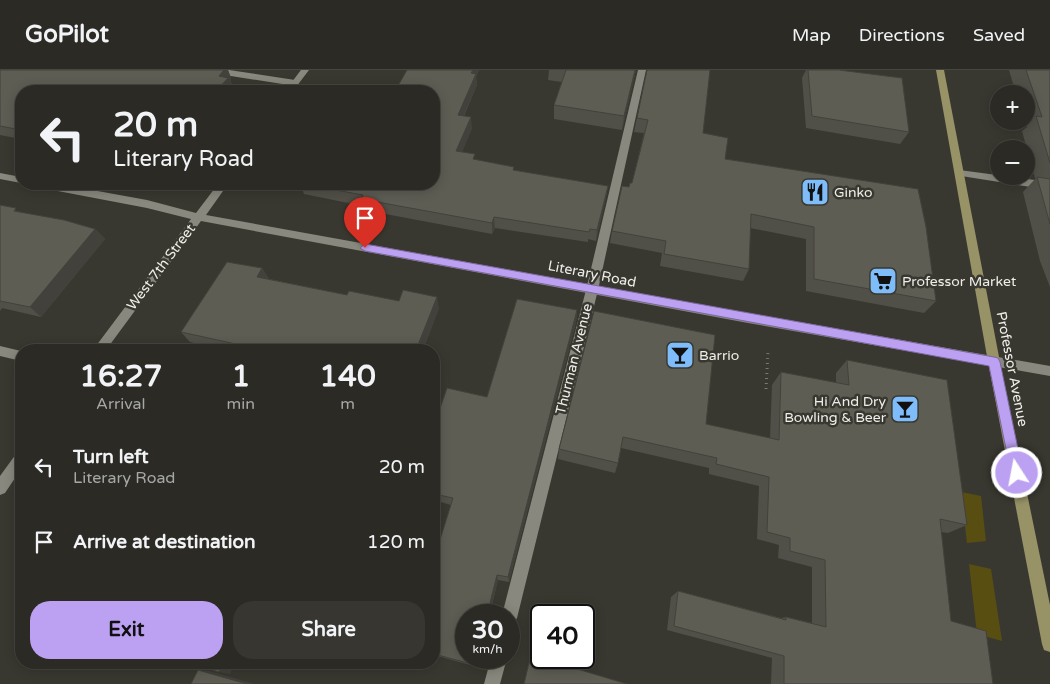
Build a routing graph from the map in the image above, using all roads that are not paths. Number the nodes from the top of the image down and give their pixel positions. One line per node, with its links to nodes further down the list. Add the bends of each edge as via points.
1 (212, 70): 5 (street)
2 (305, 70): 5 (street)
3 (642, 70): 13 (street, Thurman Avenue)
4 (940, 70): 6 (street, Professor Avenue)
5 (296, 83)
6 (959, 173): 9 (street); 17 (street, Professor Avenue)
7 (0, 176): 8 (street)
8 (15, 179)
9 (1050, 186)
10 (74, 190): 12 (street, Literary Road)
11 (218, 190): 12 (street, West 7th Street)
12 (198, 217): 13 (street, Literary Road); 14 (street, West 7th Street)
13 (592, 290): 17 (street, Literary Road); 21 (street, Thurman Avenue)
14 (103, 344)
15 (0, 352): 16 (street)
16 (15, 355)
17 (994, 362): 18 (street, Literary Road); 22 (street, Professor Avenue)
18 (1050, 371)
19 (15, 467): 20 (street)
20 (0, 488)
21 (513, 604)
22 (1050, 644)
23 (496, 669): 24 (street)
24 (492, 684)

